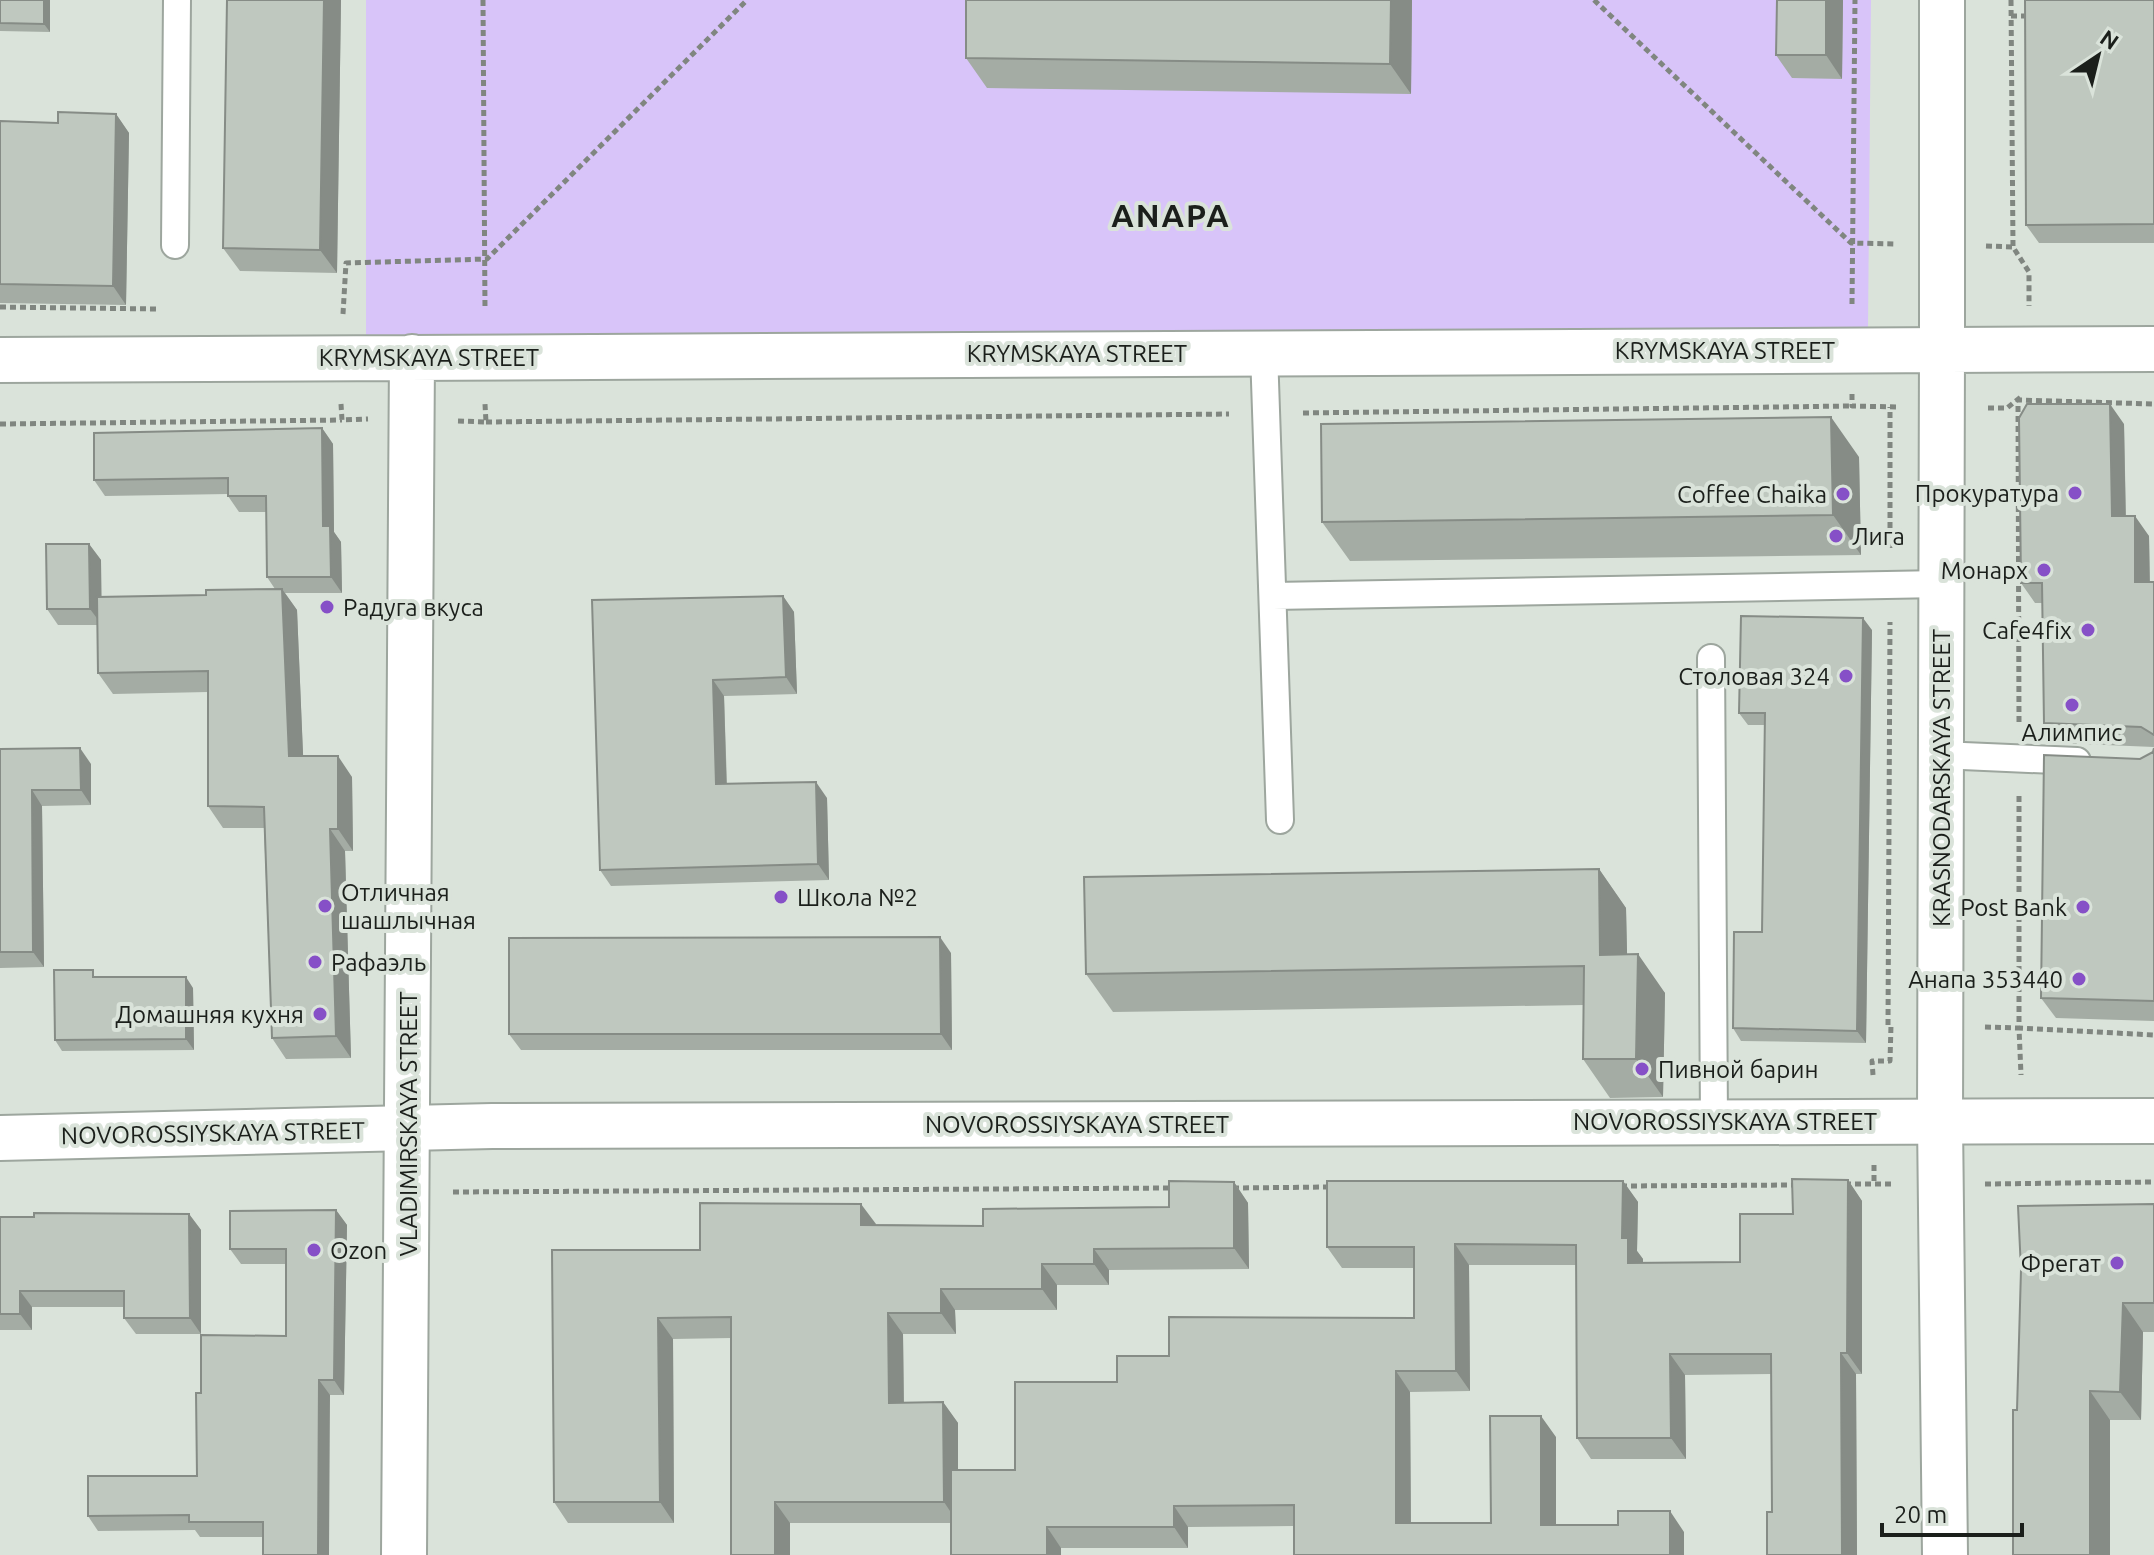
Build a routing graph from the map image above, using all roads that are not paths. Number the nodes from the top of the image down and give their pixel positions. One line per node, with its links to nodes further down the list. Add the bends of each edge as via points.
1 (177, 0): 3 (lane)
2 (1942, 0): 4 (street, KRASNODARSKAYA STREET)
3 (175, 245)
4 (1942, 349): 5 (street, KRYMSKAYA STREET); 6 (street, KRYMSKAYA STREET); 9 (street, KRASNODARSKAYA STREET)
5 (2154, 349)
6 (1264, 352): 7 (street, KRYMSKAYA STREET); 10 (lane)
7 (412, 357): 8 (street, KRYMSKAYA STREET); 18 (street, VLADIMIRSKAYA STREET)
8 (0, 360)
9 (1941, 584): 10 (lane); 12 (street, KRASNODARSKAYA STREET)
10 (1273, 596): 14 (lane)
11 (1711, 658): 15 (lane)
12 (1940, 755): 13 (lane); 17 (street, KRASNODARSKAYA STREET)
13 (2109, 762)
14 (1280, 820)
15 (1714, 1121): 17 (street, NOVOROSSIYSKAYA STREET); 18 (street, NOVOROSSIYSKAYA STREET)
16 (2154, 1121): 17 (street, NOVOROSSIYSKAYA STREET)
17 (1940, 1122): 21 (street, KRASNODARSKAYA STREET)
18 (408, 1129): 19 (street, NOVOROSSIYSKAYA STREET); 20 (street, VLADIMIRSKAYA STREET)
19 (0, 1138)
20 (404, 1555)
21 (1945, 1555)

